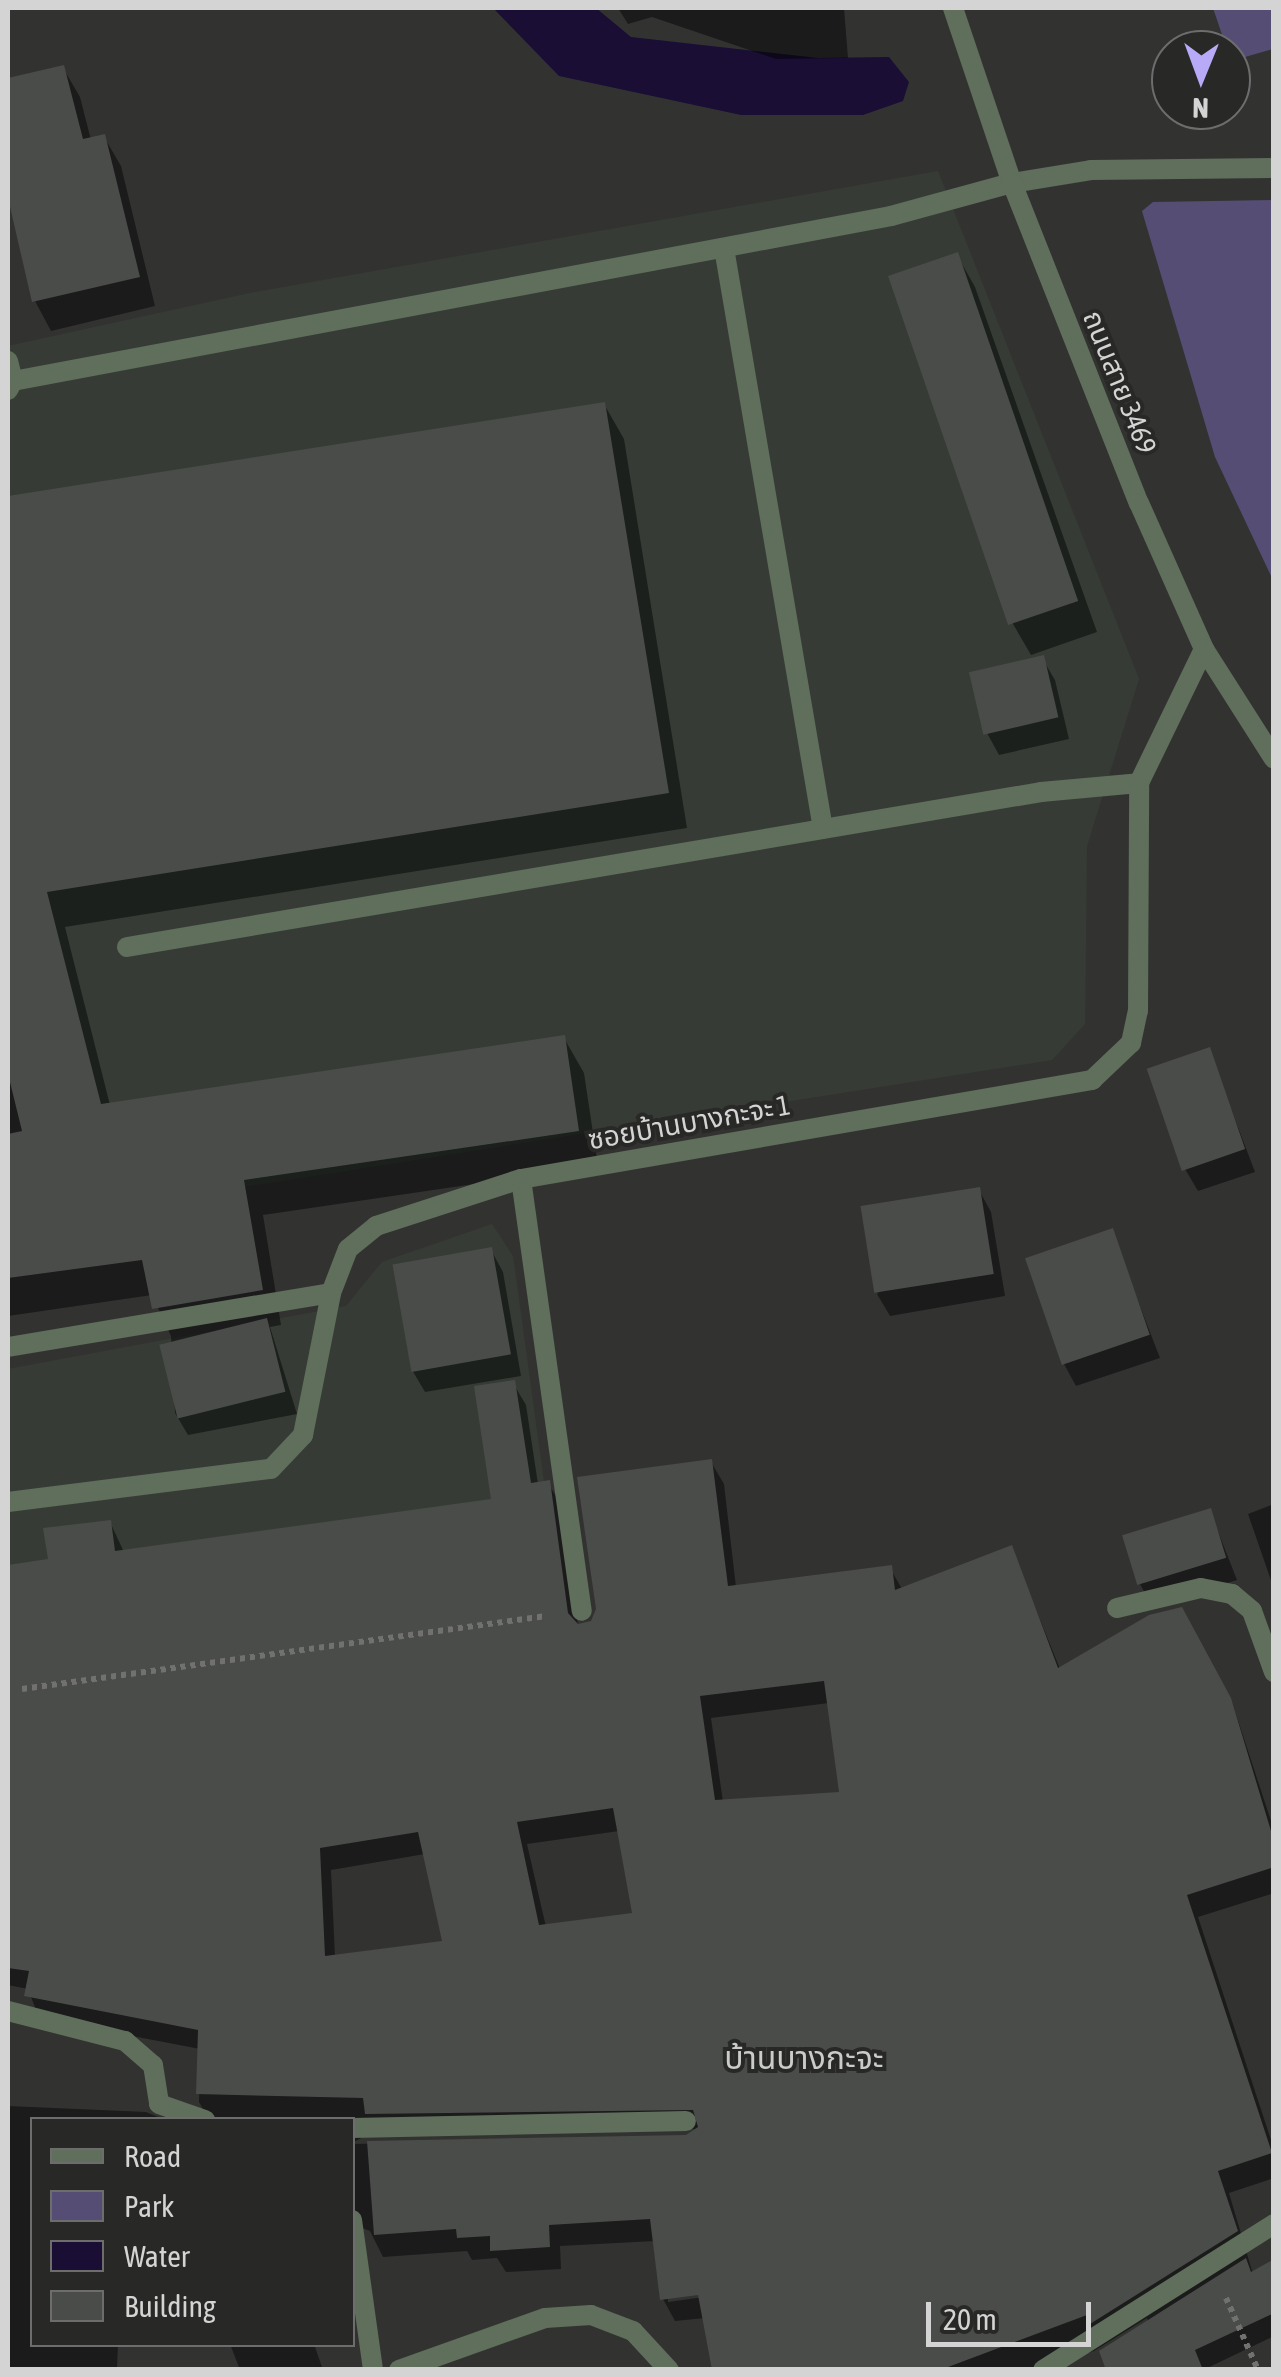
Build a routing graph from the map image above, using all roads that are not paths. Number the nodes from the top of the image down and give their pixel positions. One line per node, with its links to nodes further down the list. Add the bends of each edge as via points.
1 (953, 8): 3 (street, ถนนสาย 3469)
2 (1274, 168): 3 (street, via 1091,170)
3 (1012, 183): 4 (street, via 891,216); 6 (street, ถนนสาย 3469, via 1138,503)
4 (724, 248): 5 (street); 9 (street)
5 (9, 378)
6 (1204, 649): 7 (street, ถนนสาย 3469); 8 (street, ซอยบ้านบางกะจะ 1)
7 (1274, 760)
8 (1139, 783): 9 (street, via 1041,792); 11 (street, ซอยบ้านบางกะจะ 1, via 1138,1011 1131,1043 1092,1080)
9 (823, 829): 10 (street)
10 (127, 948)
11 (521, 1180): 12 (street, ซอยบ้านบางกะจะ 1, via 376,1226 348,1249); 16 (street)
12 (331, 1293): 13 (street); 14 (street, ซอยบ้านบางกะจะ 1, via 303,1436 271,1468)
13 (8, 1347)
14 (8, 1502)
15 (1117, 1608): 17 (street, via 1202,1588 1232,1594 1252,1612)
16 (582, 1611)
17 (1274, 1672)
18 (8, 2011): 19 (street, via 126,2041 154,2065 159,2104)
19 (196, 2117)
20 (686, 2121): 21 (street)
21 (355, 2128)
22 (1274, 2224): 27 (street)
23 (355, 2241): 24 (street)
24 (373, 2370)
25 (399, 2370): 26 (street, via 545,2318 591,2315 633,2331)
26 (669, 2370)
27 (1044, 2370)

